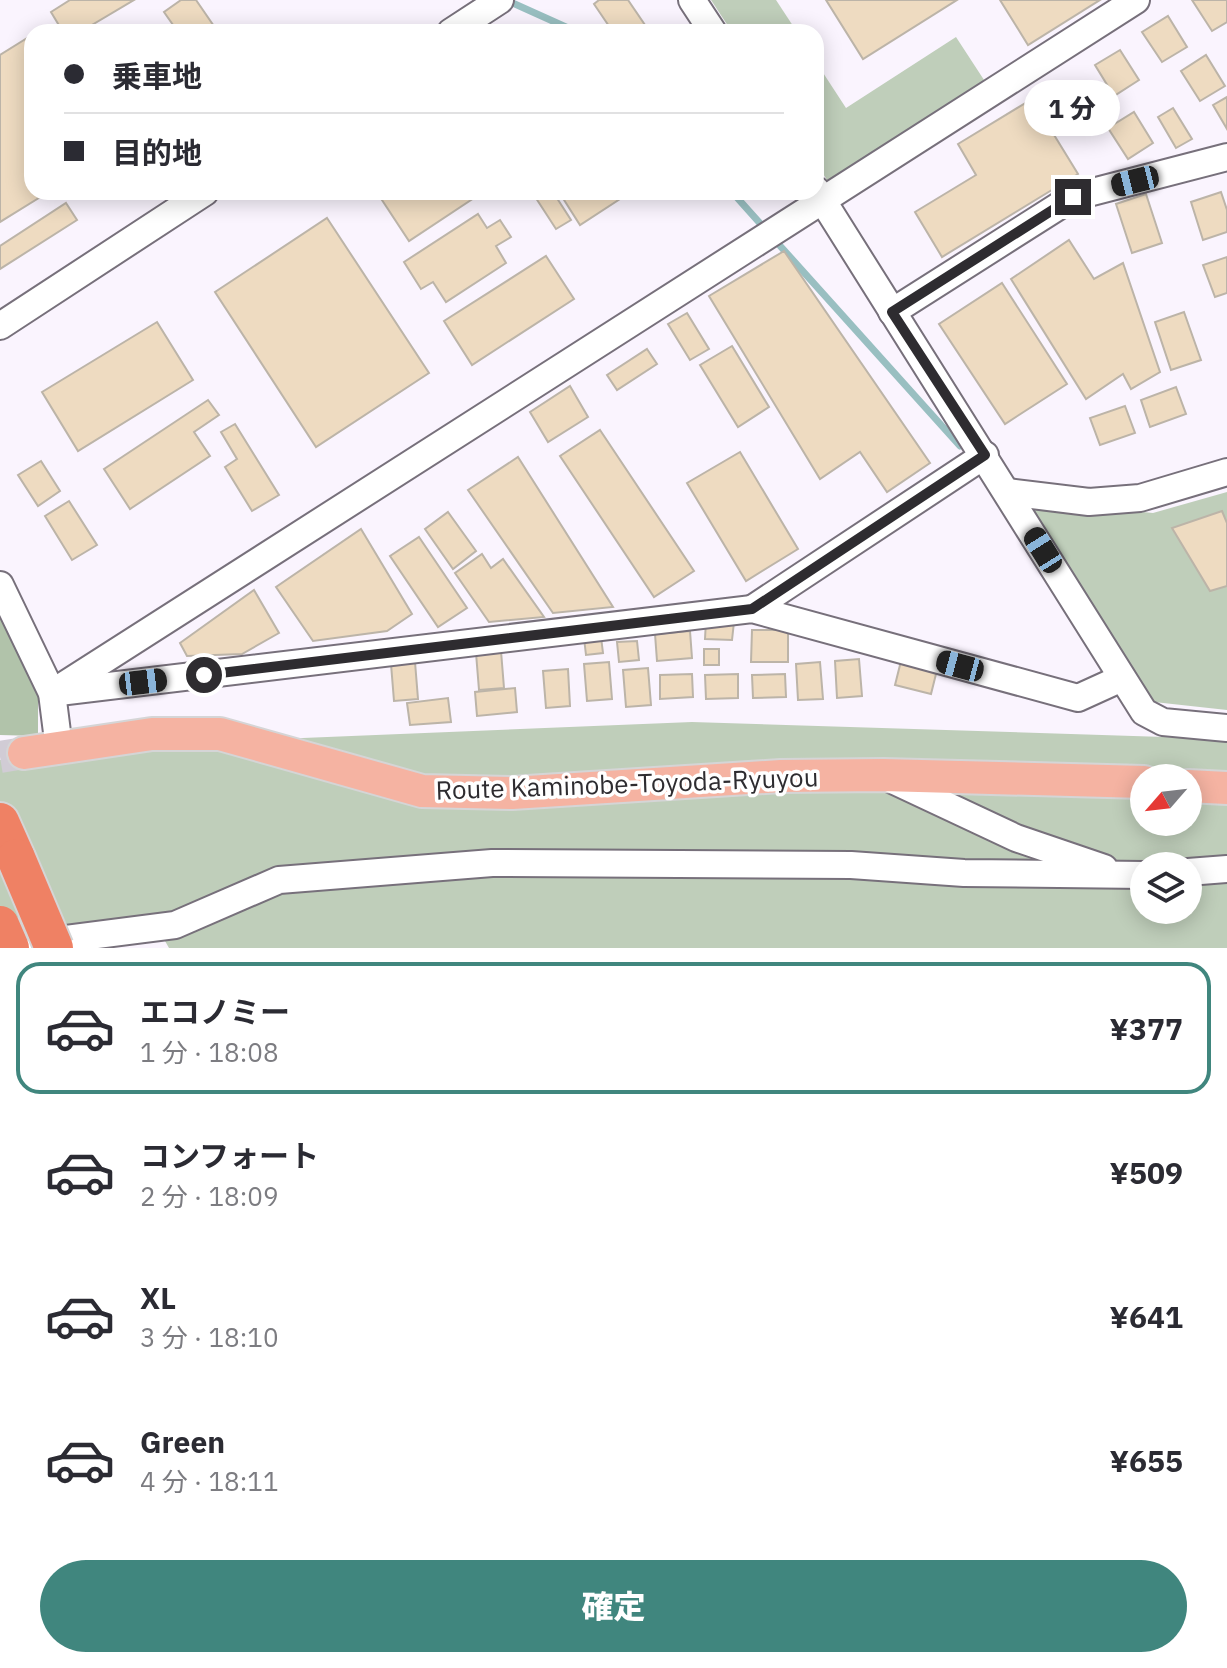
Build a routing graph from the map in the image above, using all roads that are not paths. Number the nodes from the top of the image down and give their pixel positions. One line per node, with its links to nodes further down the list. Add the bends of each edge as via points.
1 (692, 0): 5 (street)
2 (1136, 0): 7 (street)
3 (484, 3): 4 (street)
4 (460, 24)
5 (708, 24)
6 (1227, 157): 11 (street, via 1073,197)
7 (824, 193)
8 (193, 200): 12 (street)
9 (814, 200): 19 (street, via 779,229)
10 (823, 200): 11 (street)
11 (892, 312): 13 (street)
12 (0, 326)
13 (985, 455): 15 (street); 17 (street)
14 (1227, 472): 15 (street, via 1130,499 1089,502)
15 (1007, 492): 18 (street)
16 (0, 585): 19 (street)
17 (752, 609): 18 (street, via 1078,698); 19 (street)
18 (1122, 678): 20 (street, via 1144,712 1163,722)
19 (52, 693): 21 (street)
20 (1227, 728)
21 (59, 748): 22 (main road, Route Kaminobe-Toyoda-Ryuyou); 23 (main road, Route Kaminobe-Toyoda-Ryuyou, via 152,734 220,734 422,791 512,793)
22 (24, 753)
23 (883, 775): 24 (main road, Route Kaminobe-Toyoda-Ryuyou); 30 (street, via 1016,838)
24 (1130, 782)
25 (1202, 787): 26 (main road)
26 (1227, 788)
27 (0, 822): 35 (highway, bridge)
28 (1227, 869): 29 (street)
29 (1202, 871)
30 (1130, 874)
31 (1130, 876): 33 (street, via 851,865 492,863 279,880 175,925)
32 (0, 925): 34 (highway, bridge)
33 (0, 947)
34 (10, 948)
35 (54, 948)

